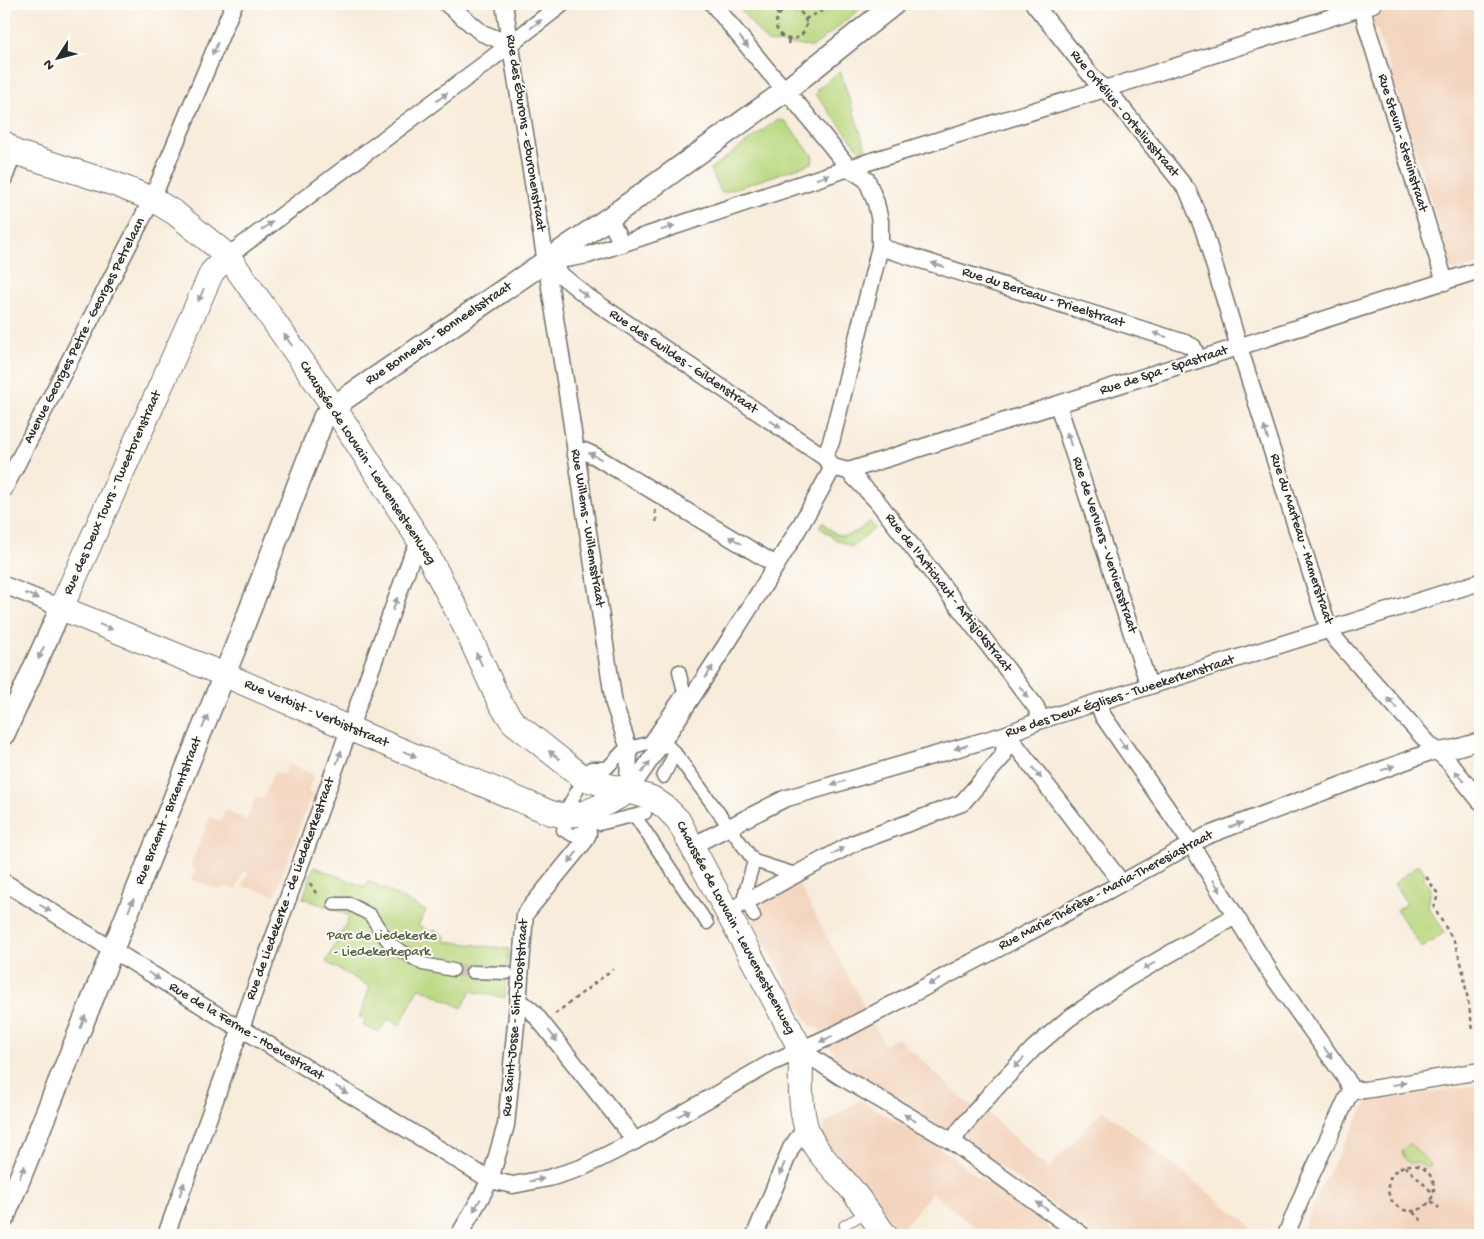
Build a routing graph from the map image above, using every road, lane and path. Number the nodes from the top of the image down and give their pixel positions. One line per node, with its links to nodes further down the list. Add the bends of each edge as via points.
1 (234, 4): 21 (street, Avenue Georges Petre - Georges Petrelaan, one-way to 21)
2 (447, 4): 14 (street, via 482,33)
3 (504, 4): 14 (street, Rue des Éburons - Eburonenstraat)
4 (562, 4): 14 (street, one-way to 4)
5 (713, 4): 17 (street, one-way to 17)
6 (763, 4): 11 (path)
7 (837, 4): 12 (path)
8 (894, 4): 17 (street, Rue Bonneels - Bonneelsstraat)
9 (1034, 4): 16 (street, Rue Ortélius - Orteliusstraat)
10 (1365, 5): 16 (street); 29 (street, Rue Stevin - Stevinstraat, via 1366,24)
11 (779, 15): 12 (path, via 786,9 795,9); 13 (path, via 776,27)
12 (805, 18): 13 (path, via 803,33)
13 (789, 39): 15 (path)
14 (510, 44): 26 (street, one-way to 14); 27 (street, Rue des Éburons - Eburonenstraat)
15 (788, 44)
16 (1104, 89): 19 (street); 23 (street, Rue Ortélius - Orteliusstraat, via 1188,191)
17 (785, 91): 19 (street); 22 (street, Rue Bonneels - Bonneelsstraat)
18 (7, 150): 20 (street); 21 (main road, Chaussée de Louvain - Leuvensesteenweg)
19 (849, 168): 24 (street, one-way to 19); 25 (street, via 868,183 876,203)
20 (4, 178)
21 (152, 199): 26 (main road, Chaussée de Louvain - Leuvensesteenweg, via 175,213); 36 (street, Avenue Georges Petre - Georges Petrelaan)
22 (609, 218): 24 (street); 27 (street, Rue Bonneels - Bonneelsstraat)
23 (1204, 231): 30 (street, Rue du Marteau - Hamerstraat)
24 (622, 244): 27 (street, via 588,255)
25 (880, 247): 31 (street, Rue du Berceau - Prieelstraat, one-way to 25, via 1193,347 1185,343); 35 (street, via 832,442)
26 (228, 256): 33 (main road, Chaussée de Louvain - Leuvensesteenweg, one-way to 26); 43 (main road, Rue des Deux Tours - Tweetorenstraat, one-way to 43, via 212,272)
27 (545, 262): 33 (street, Rue Bonneels - Bonneelsstraat); 34 (street, Rue Willems - Willemsstraat); 35 (street, Rue des Guildes - Gildenstraat, one-way to 35, via 588,297)
28 (1480, 270): 29 (street, Rue de Spa - Spastraat)
29 (1445, 282): 30 (street, Rue de Spa - Spastraat)
30 (1239, 347): 31 (street, Rue de Spa - Spastraat); 44 (street, Rue du Marteau - Hamerstraat, one-way to 30)
31 (1198, 360): 32 (street, Rue de Spa - Spastraat)
32 (1058, 405): 35 (street, Rue de Spa - Spastraat); 47 (street, Rue de Verviers - Verviersstraat, one-way to 32)
33 (334, 407): 39 (main road, Chaussée de Louvain - Leuvensesteenweg); 46 (street, Rue Braemt - Braemtstraat, via 324,416 317,430)
34 (575, 453): 40 (street, one-way to 34, via 595,456 584,451); 61 (street, Rue Willems - Willemsstraat, via 614,704 629,749)
35 (835, 465): 40 (street); 49 (street, Rue de l'Artichaut - Artisjokstraat, one-way to 49, via 877,501 1036,707)
36 (4, 489)
37 (654, 503): 38 (path)
38 (657, 526)
39 (423, 546): 50 (street, Rue de Liedekerke - de Liedekerkestraat, one-way to 39, via 412,556); 61 (main road, Chaussée de Louvain - Leuvensesteenweg, one-way to 39, via 584,779 513,722 500,703)
40 (776, 566): 54 (street, one-way to 40)
41 (1480, 582): 44 (street, Rue des Deux Églises - Tweekerkenstraat)
42 (4, 585): 43 (street, Rue Verbist - Verbiststraat, one-way to 43)
43 (61, 608): 46 (main road, Rue Verbist - Verbiststraat, one-way to 46); 51 (street, Rue des Deux Tours - Tweetorenstraat, one-way to 51)
44 (1329, 630): 47 (street, Rue des Deux Églises - Tweekerkenstraat); 57 (street, Rue du Marteau - Hamerstraat, one-way to 44)
45 (679, 671): 54 (street, via 684,692)
46 (225, 674): 50 (main road, Rue Verbist - Verbiststraat); 76 (street, Rue Braemt - Braemtstraat, one-way to 46)
47 (1149, 686): 48 (street, Rue des Deux Églises - Tweekerkenstraat)
48 (1098, 702): 49 (street, Rue des Deux Églises - Tweekerkenstraat); 66 (street, one-way to 66, via 1104,716)
49 (1041, 720): 52 (street, Rue des Deux Églises - Tweekerkenstraat)
50 (349, 729): 63 (main road, Rue Verbist - Verbiststraat, one-way to 63, via 551,813); 87 (street, Rue de Liedekerke - de Liedekerkestraat, one-way to 50)
51 (4, 734)
52 (1007, 734): 65 (street, Rue des Deux Églises - Tweekerkenstraat, one-way to 65, via 784,799); 69 (street, one-way to 52, via 852,844 962,803 1003,756); 72 (street, one-way to 72)
53 (1480, 741): 57 (street, Rue Marie-Thérèse - Maria-Theresiastraat)
54 (663, 745): 55 (street); 59 (street); 61 (street, one-way to 54); 65 (street)
55 (637, 746)
56 (622, 752): 58 (street, via 607,768 591,768)
57 (1437, 752): 62 (street, Rue du Marteau - Hamerstraat, one-way to 57); 66 (street, Rue Marie-Thérèse - Maria-Theresiastraat, one-way to 57, via 1206,836)
58 (589, 772)
59 (663, 776)
60 (580, 786): 63 (street)
61 (628, 792): 63 (main road, Rue Verbist - Verbiststraat); 67 (main road, Chaussée de Louvain - Leuvensesteenweg, via 652,798 665,807 678,820)
62 (1480, 801)
63 (582, 820): 64 (street, via 574,836 563,830); 74 (street, via 640,814); 83 (street, Rue Saint-Josse - Sint-Jooststraat, one-way to 83, via 588,834 584,842 525,914)
64 (565, 824)
65 (729, 827): 67 (street, Rue des Deux Églises - Tweekerkenstraat); 68 (street)
66 (1191, 845): 72 (street, Rue Marie-Thérèse - Maria-Theresiastraat); 75 (street, one-way to 75)
67 (692, 846): 74 (main road, Chaussée de Louvain - Leuvensesteenweg)
68 (754, 861): 69 (street); 74 (street, via 744,896)
69 (796, 874): 74 (street)
70 (1428, 877): 78 (path, via 1438,894 1434,908 1454,941)
71 (4, 882): 76 (street, Rue de la Ferme - Hoevestraat, one-way to 76)
72 (1121, 883): 89 (street, Rue Marie-Thérèse - Maria-Theresiastraat, one-way to 89)
73 (334, 904): 80 (street, via 350,904 370,915 390,944 424,964)
74 (734, 913): 89 (main road, Chaussée de Louvain - Leuvensesteenweg)
75 (1235, 916): 91 (street, one-way to 91); 94 (street, one-way to 94, via 1128,978 1068,1019 1034,1048 993,1091)
76 (112, 950): 87 (street, Rue de la Ferme - Hoevestraat, one-way to 87); 102 (street, Rue Braemt - Braemtstraat, one-way to 76)
77 (1468, 965): 78 (path)
78 (1462, 966): 85 (path)
79 (613, 969): 84 (path)
80 (453, 970)
81 (472, 972): 82 (street)
82 (507, 974)
83 (518, 1004): 93 (street, one-way to 93, via 533,1012); 96 (street, Rue Saint-Josse - Sint-Jooststraat, via 506,1126)
84 (551, 1017)
85 (1472, 1025): 86 (path); 88 (path)
86 (1477, 1025)
87 (240, 1029): 96 (street, Rue de la Ferme - Hoevestraat, one-way to 96); 105 (street, Rue de Liedekerke - de Liedekerkestraat, one-way to 87)
88 (1473, 1030)
89 (801, 1050): 92 (main road); 93 (street, Rue Marie-Thérèse - Maria-Theresiastraat, one-way to 89, via 765,1066); 94 (street, Chaussée de Louvain - Leuvensesteenweg, one-way to 89)
90 (1480, 1071): 91 (street, one-way to 90)
91 (1351, 1090): 110 (street)
92 (806, 1127): 100 (main road, via 815,1147); 107 (street, one-way to 107, via 791,1148)
93 (634, 1141): 96 (street, Rue Marie-Thérèse - Maria-Theresiastraat, one-way to 93, via 513,1185 549,1178 581,1168)
94 (953, 1142): 109 (street, Chaussée de Louvain - Leuvensesteenweg, one-way to 94)
95 (1405, 1166): 97 (path); 97 (path, via 1418,1165 1428,1172 1433,1180); 101 (path, via 1390,1178 1388,1192 1396,1206)
96 (490, 1180): 106 (street, Rue Saint-Josse - Sint-Jooststraat, one-way to 106)
97 (1434, 1194): 98 (path)
98 (1431, 1201): 99 (path); 101 (path)
99 (1438, 1208)
100 (868, 1212): 104 (lane); 108 (main road)
101 (1413, 1212): 103 (path)
102 (4, 1218)
103 (1424, 1223)
104 (844, 1225)
105 (166, 1235)
106 (459, 1235)
107 (755, 1235)
108 (885, 1235)
109 (1082, 1235)
110 (1286, 1235)

